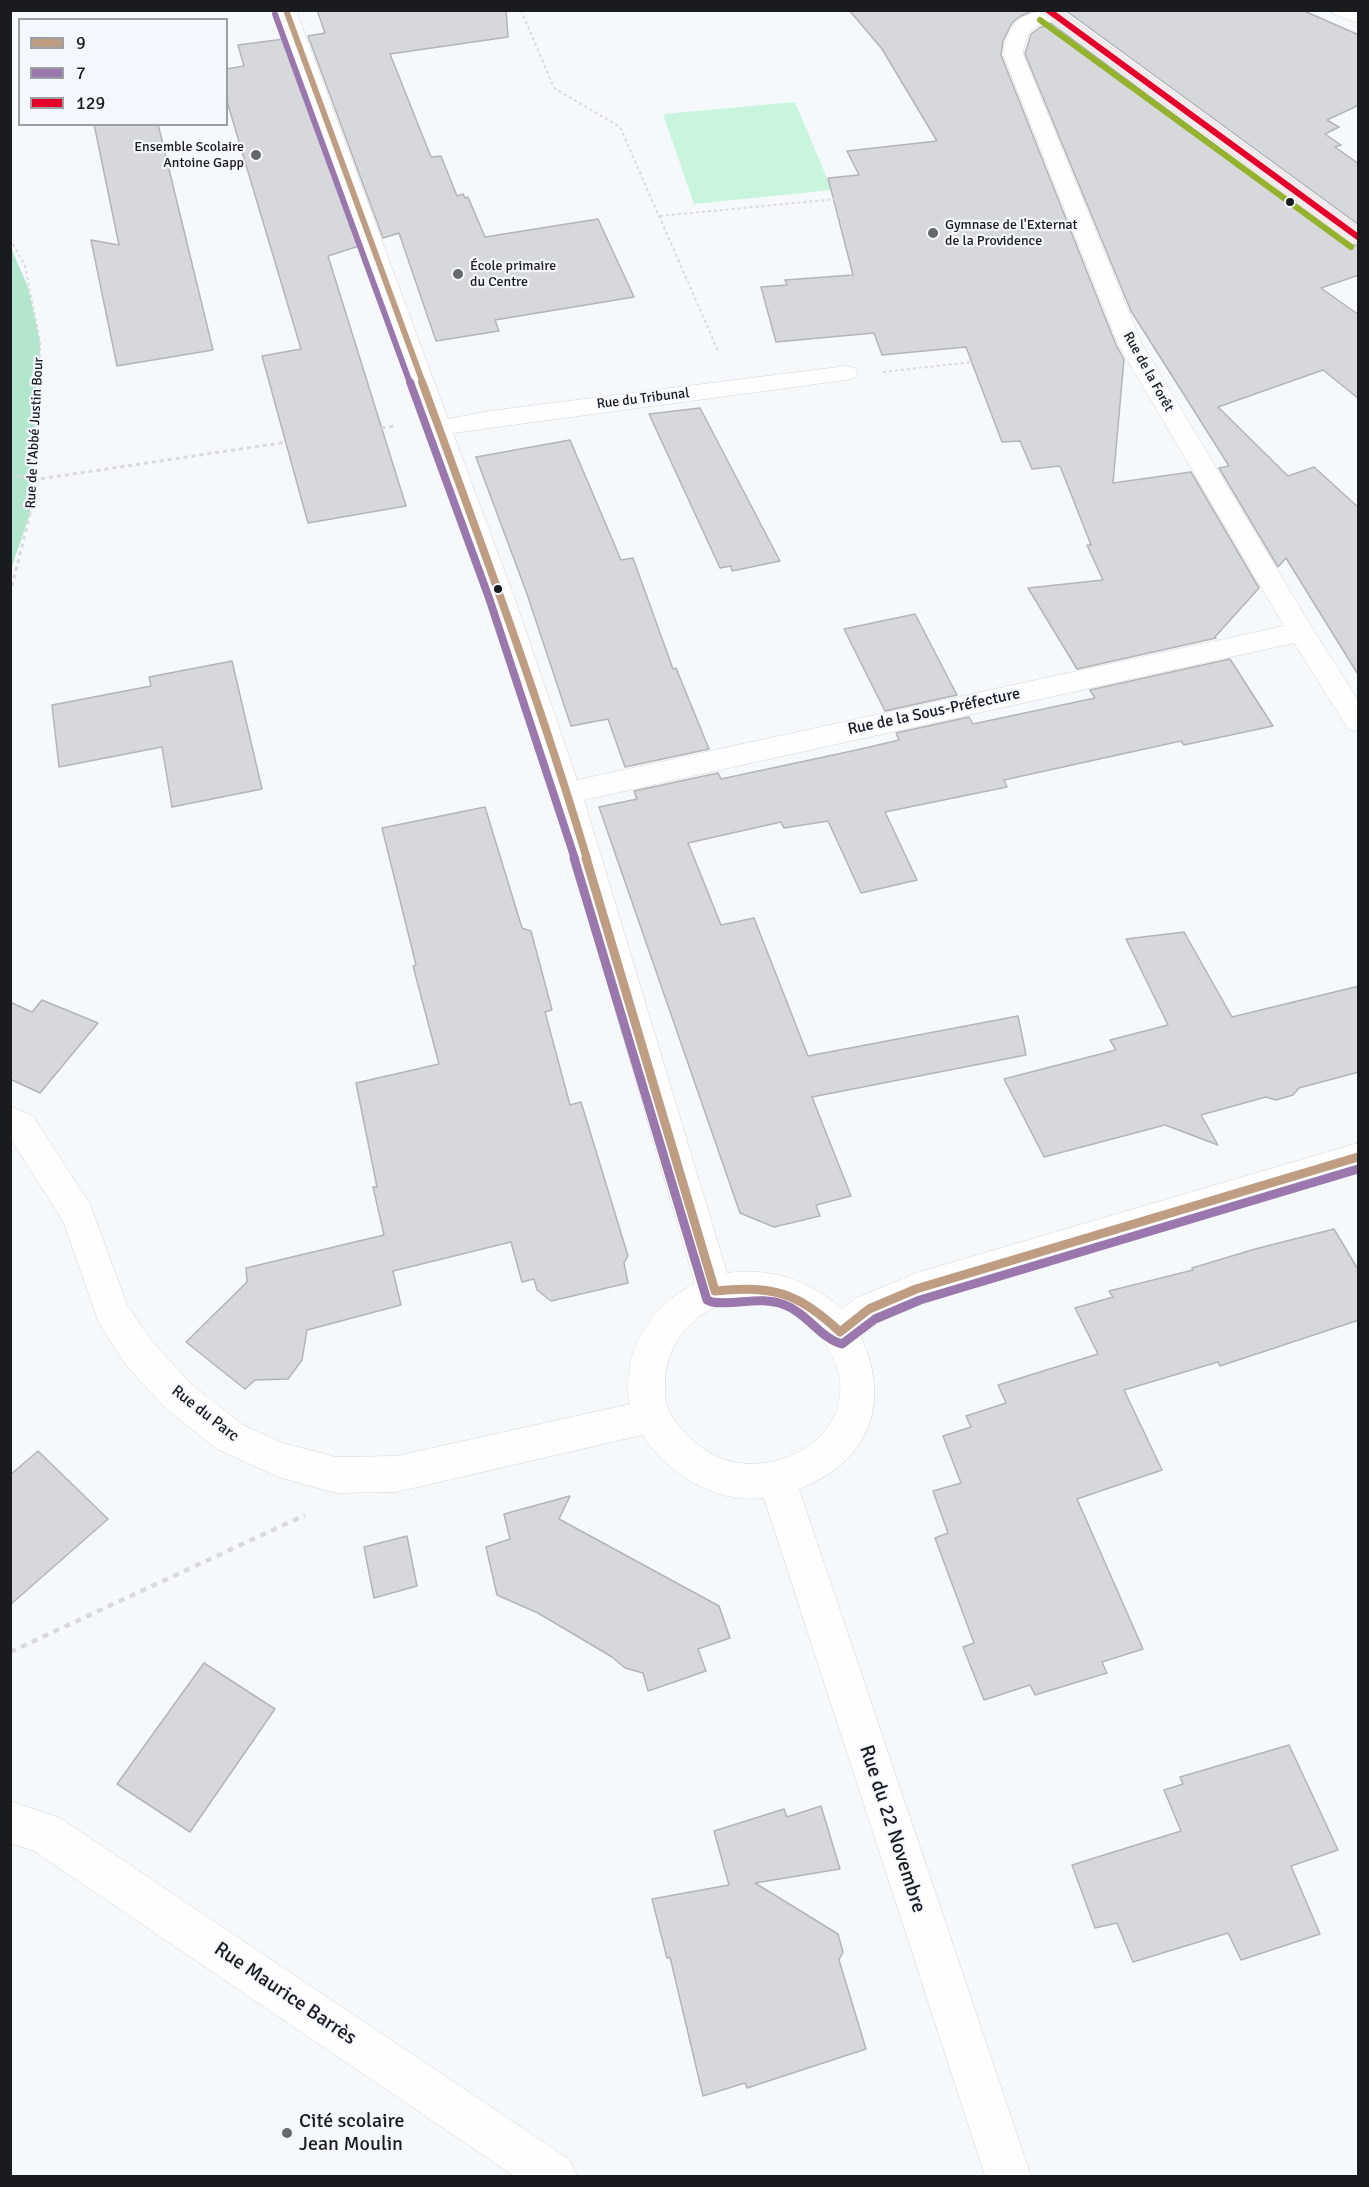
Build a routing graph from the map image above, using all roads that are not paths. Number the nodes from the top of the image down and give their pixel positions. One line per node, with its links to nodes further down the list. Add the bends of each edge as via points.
1 (286, 10): 7 (street)
2 (1340, 10): 4 (street)
3 (1049, 12): 5 (main road); 8 (street, Rue de la Forêt, via 1026,22 1015,35 1013,54 1130,344)
4 (1359, 17)
5 (1359, 237)
6 (846, 373): 7 (street, Rue du Tribunal)
7 (438, 424): 10 (street)
8 (1301, 632): 9 (street, Rue de la Forêt); 10 (street, Rue de la Sous-Préfecture)
9 (1359, 722)
10 (567, 793): 13 (street)
11 (10, 1120): 15 (street, Rue du Parc, via 21,1126 78,1215 112,1312 138,1352 178,1396 230,1437 278,1459 336,1475 396,1474)
12 (1359, 1157): 14 (street, via 916,1289 869,1309)
13 (715, 1291): 14 (street, via 750,1286 785,1292 816,1307); 15 (street, via 680,1310 655,1340 645,1377)
14 (840, 1332): 16 (street, via 856,1366 857,1403 843,1437 815,1465)
15 (651, 1416): 16 (street, via 671,1447 701,1469 738,1481)
16 (777, 1480): 19 (street, Rue du 22 Novembre)
17 (10, 1822): 18 (street, Rue Maurice Barrès, via 45,1833)
18 (554, 2176)
19 (1008, 2176)

